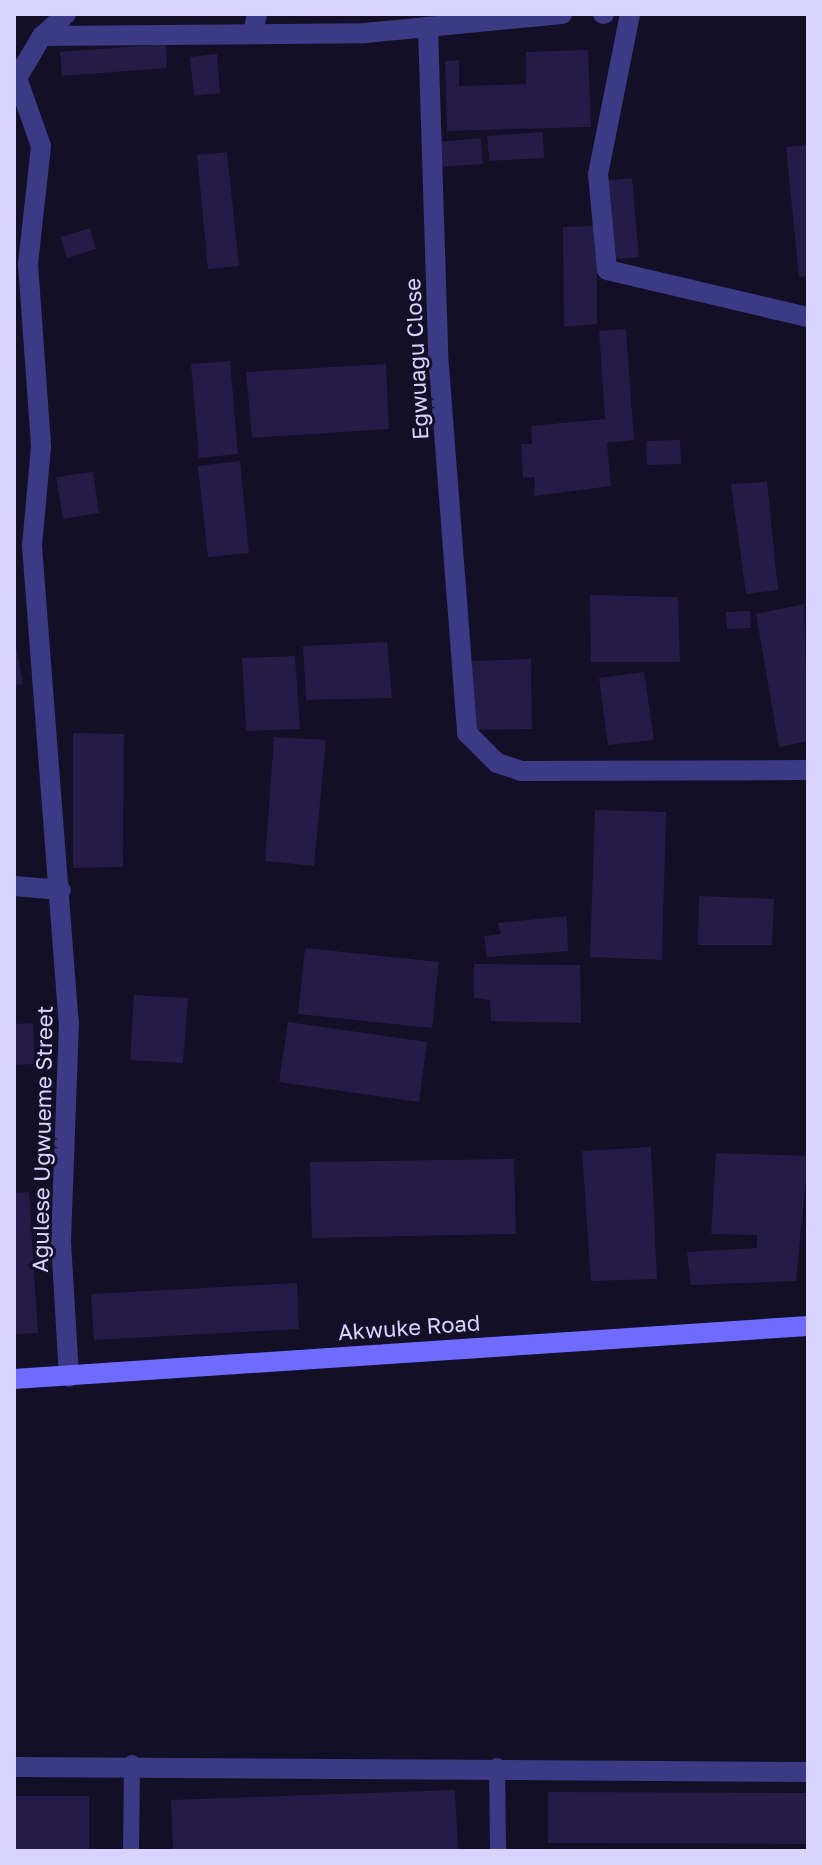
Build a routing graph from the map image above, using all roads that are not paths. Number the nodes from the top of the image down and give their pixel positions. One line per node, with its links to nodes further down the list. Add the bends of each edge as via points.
1 (66, 14): 6 (street, Agulese Ugwueme Street)
2 (562, 14): 5 (street)
3 (630, 14): 8 (street, via 598,174 607,270)
4 (255, 24): 5 (street); 6 (street)
5 (428, 28): 9 (street, Egwuagu Close, via 438,354 467,733 497,763 521,771)
6 (42, 36): 7 (street, Agulese Ugwueme Street)
7 (15, 79): 11 (street, Agulese Ugwueme Street, via 41,146 28,264 41,447 32,546 38,683)
8 (808, 317)
9 (808, 770)
10 (14, 886): 11 (street)
11 (61, 890): 13 (street, Agulese Ugwueme Street, via 69,1022 61,1242)
12 (808, 1326): 13 (main road, Akwuke Road)
13 (69, 1377): 14 (main road, Akwuke Road)
14 (14, 1379)
15 (132, 1763): 16 (street); 17 (street); 19 (lane)
16 (497, 1766): 18 (street); 20 (lane)
17 (14, 1767)
18 (808, 1772)
19 (131, 1851)
20 (498, 1851)

